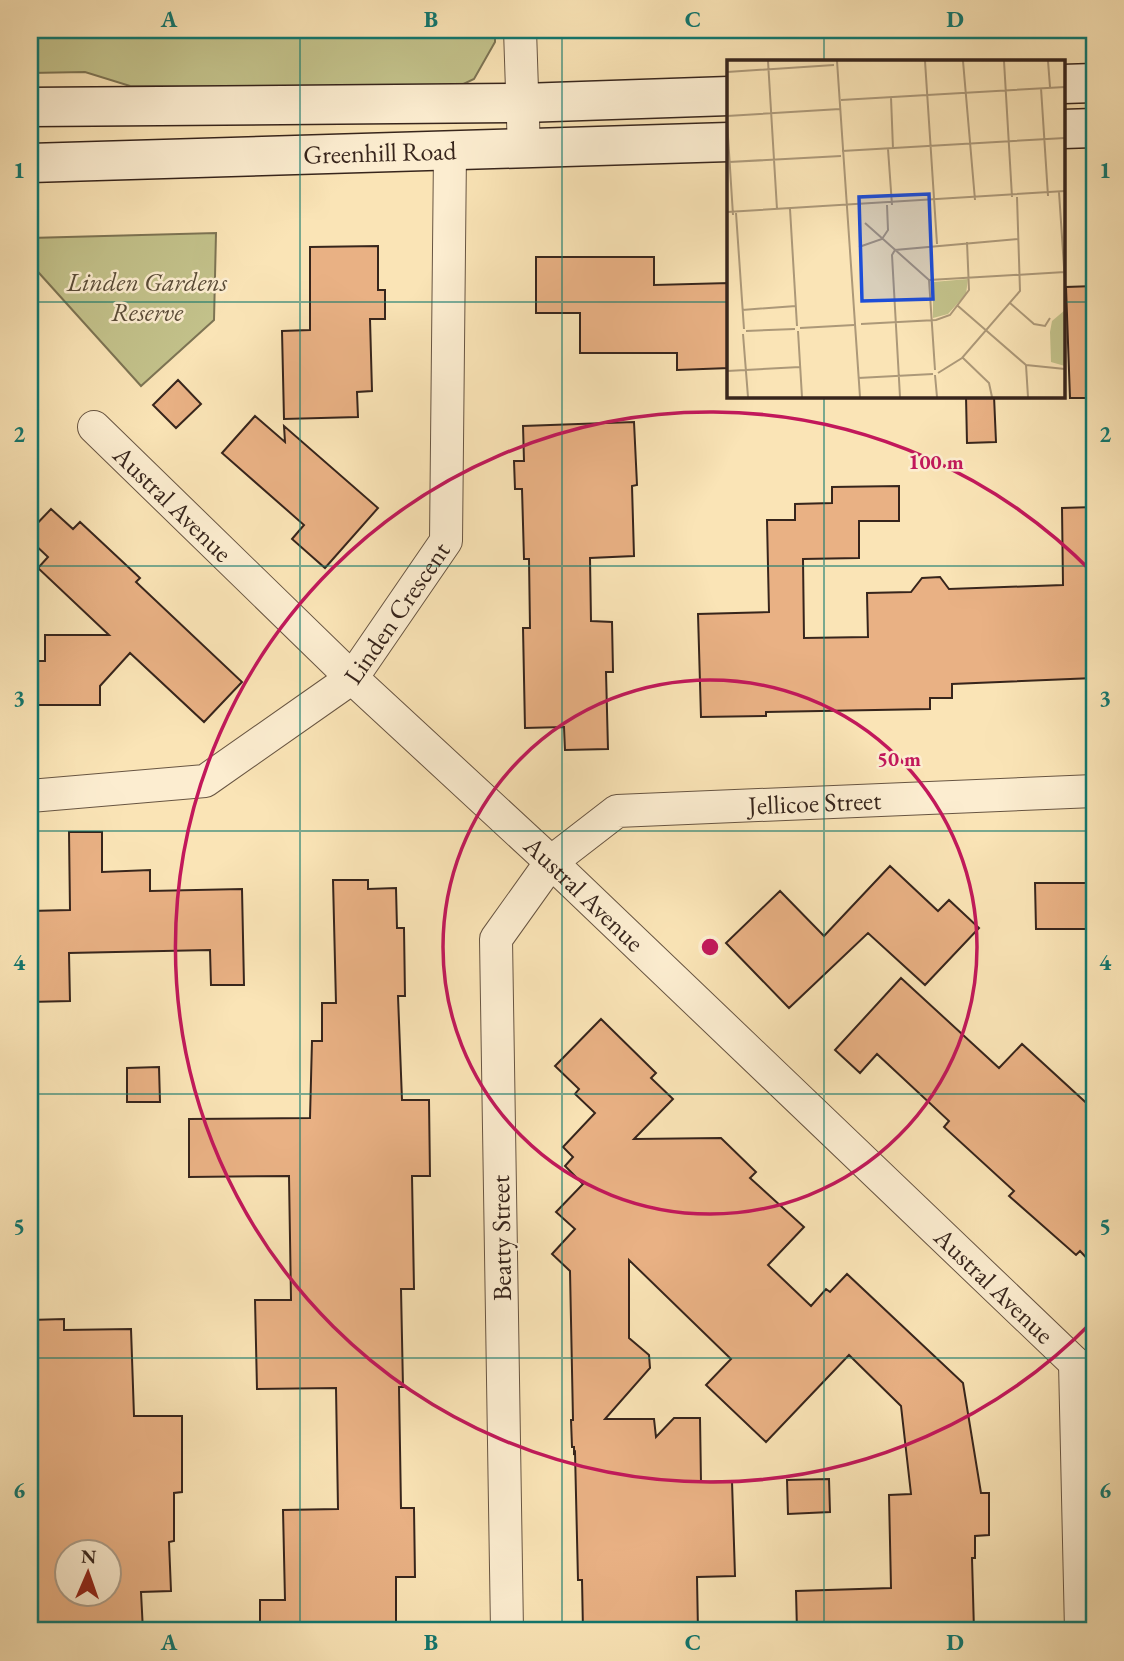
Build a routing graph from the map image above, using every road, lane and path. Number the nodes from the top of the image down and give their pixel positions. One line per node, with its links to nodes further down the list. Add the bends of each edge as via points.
1 (520, 30): 5 (street)
2 (1094, 83): 3 (main road)
3 (1064, 84)
4 (727, 96): 5 (main road, Greenhill Road)
5 (523, 103): 6 (main road, Greenhill Road); 10 (street)
6 (30, 107)
7 (1094, 128): 8 (main road)
8 (1064, 130)
9 (727, 142): 10 (main road, Greenhill Road)
10 (524, 150): 11 (main road, Greenhill Road)
11 (450, 152): 12 (main road, Greenhill Road); 14 (street, Linden Crescent, via 446,541)
12 (30, 163)
13 (94, 427): 14 (street, Austral Avenue)
14 (352, 678): 16 (street, Linden Crescent, via 205,781); 17 (street, Austral Avenue)
15 (1094, 791): 17 (street, Jellicoe Street, via 617,811)
16 (30, 796)
17 (551, 862): 18 (street, Austral Avenue); 19 (street, Beatty Street, via 496,939)
18 (1084, 1362): 20 (street)
19 (507, 1631)
20 (1081, 1631)

